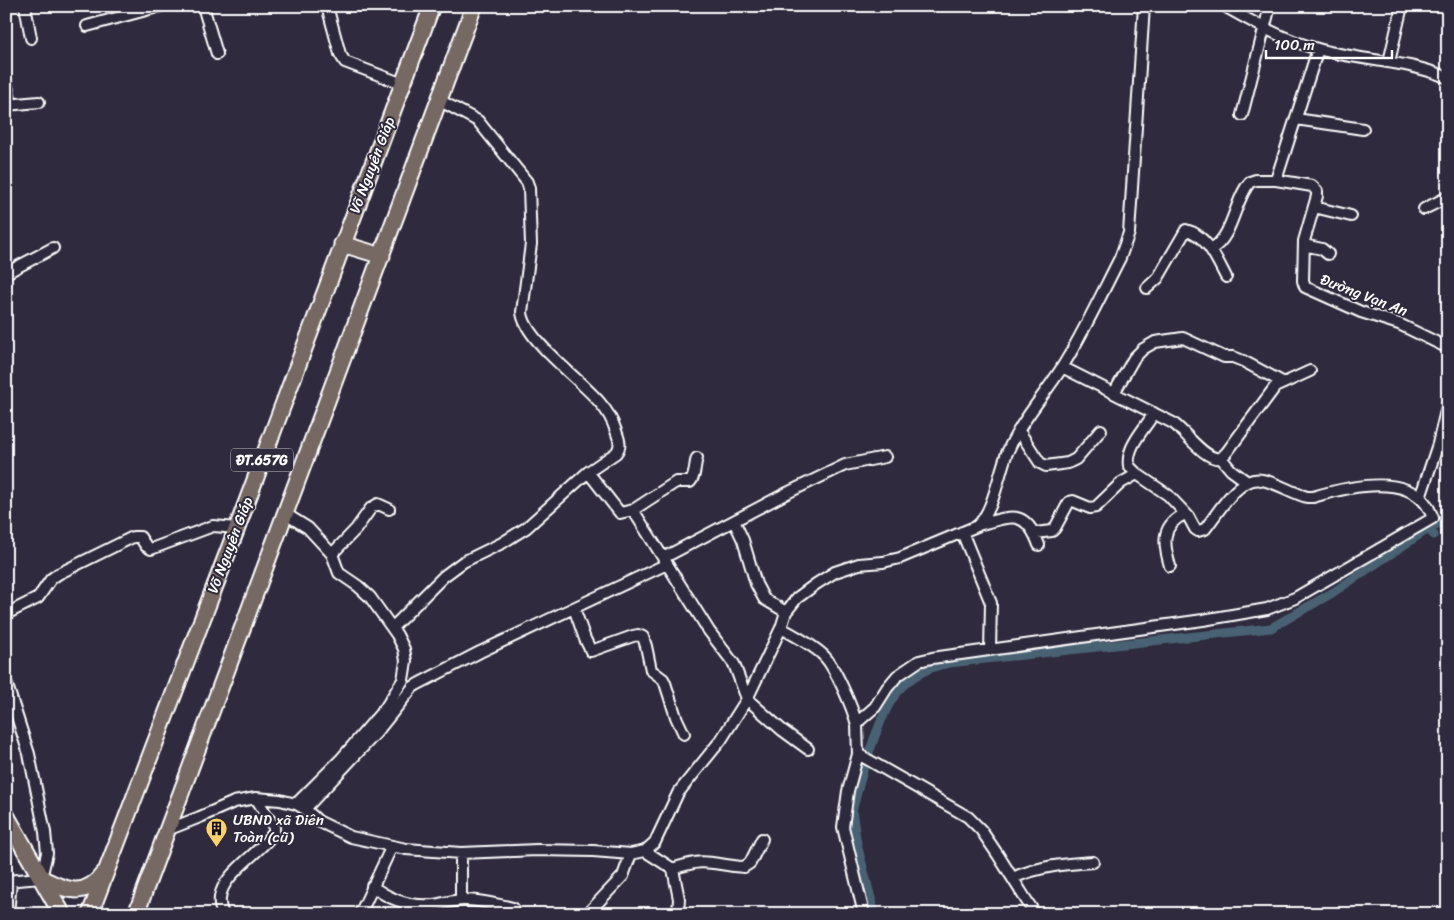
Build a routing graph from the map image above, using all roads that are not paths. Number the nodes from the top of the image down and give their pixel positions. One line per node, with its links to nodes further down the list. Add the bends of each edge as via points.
1 (25, 6): 13 (street)
2 (161, 6): 11 (street)
3 (203, 6): 15 (street)
4 (327, 6): 19 (street, via 345,62)
5 (432, 6): 19 (main road, Võ Nguyên Giáp / ĐT.657G)
6 (474, 6): 20 (main road, ĐT.657G)
7 (1144, 6): 41 (street, via 1128,239)
8 (1224, 6): 12 (street)
9 (1270, 6): 12 (street)
10 (1402, 6): 16 (street)
11 (87, 26)
12 (1265, 29): 14 (street); 23 (street)
13 (31, 38)
14 (1318, 49): 16 (street); 24 (street)
15 (217, 54)
16 (1389, 62): 17 (street)
17 (1448, 78)
18 (6, 81): 22 (street)
19 (403, 84): 31 (main road, Võ Nguyên Giáp / ĐT.657G)
20 (439, 100): 36 (main road, ĐT.657G); 52 (street, via 478,121 527,182 531,238 522,312 524,321 536,338 601,403 620,444 616,453)
21 (39, 102): 22 (street)
22 (8, 105)
23 (1242, 116)
24 (1296, 119): 25 (street); 26 (street)
25 (1362, 128)
26 (1276, 180): 28 (street, Đường Vạn An, via 1314,187 1317,191); 34 (street, via 1250,182 1221,242)
27 (1448, 197): 29 (street)
28 (1314, 208): 30 (street); 32 (street, Đường Vạn An)
29 (1424, 209)
30 (1351, 216)
31 (342, 244): 36 (main road); 62 (main road, Võ Nguyên Giáp / ĐT.657G)
32 (1304, 245): 35 (street, via 1322,249); 40 (street, Đường Vạn An, via 1303,281 1308,290 1361,312 1391,320)
33 (53, 248): 37 (street)
34 (1211, 249): 38 (street); 39 (street, via 1186,230 1158,278)
35 (1328, 254)
36 (382, 256): 58 (main road, ĐT.657G)
37 (6, 273)
38 (1226, 277)
39 (1147, 288)
40 (1448, 346)
41 (1062, 368): 44 (street); 48 (street)
42 (1310, 372): 43 (street)
43 (1284, 383): 44 (street, via 1243,361 1224,358 1183,338 1155,342 1143,349); 51 (street, via 1275,387)
44 (1114, 392): 46 (street)
45 (1448, 402): 55 (street)
46 (1154, 413): 51 (street, via 1178,426 1210,457); 53 (street, via 1129,456 1129,466)
47 (1102, 430): 48 (street, via 1076,459 1046,466 1040,463)
48 (1019, 431): 61 (street, via 1007,453 989,508)
49 (885, 456): 60 (street, via 845,465)
50 (697, 458): 57 (street, via 690,482 676,482)
51 (1221, 458): 54 (street)
52 (588, 472): 57 (street, via 620,513); 72 (street, via 526,528 444,576)
53 (1137, 474): 59 (street, via 1168,495); 64 (street, via 1121,483 1096,507 1069,502 1052,531)
54 (1246, 481): 55 (street, via 1262,480 1307,497 1380,485 1404,490); 59 (street, via 1203,530 1195,529)
55 (1420, 498): 74 (street, via 1433,518 1274,608)
56 (389, 508): 66 (street, via 381,504 374,506)
57 (633, 510): 67 (street)
58 (284, 513): 66 (street, via 308,528); 84 (main road, ĐT.657G)
59 (1185, 514): 68 (street, via 1171,522 1166,532)
60 (734, 520): 67 (street); 70 (street, via 764,599)
61 (978, 525): 63 (street); 64 (street, via 1018,518 1030,524)
62 (237, 528): 71 (street, via 213,526 151,549 140,537 133,537 58,574 38,598); 91 (main road, Võ Nguyên Giáp / ĐT.657G)
63 (962, 532): 70 (street, via 900,558 859,564 836,572 805,591); 74 (street, via 991,604)
64 (1035, 533): 65 (street)
65 (1039, 545)
66 (332, 554): 72 (street, via 339,573 365,591)
67 (665, 561): 69 (street); 76 (street, via 734,664)
68 (1170, 566)
69 (574, 608): 78 (street, via 591,651 633,636 643,637 651,670 663,679); 82 (street, via 413,687 377,732)
70 (786, 612): 73 (street)
71 (6, 614)
72 (392, 628): 82 (street, via 404,649 403,680 373,724)
73 (781, 628): 76 (street); 77 (street, via 826,658 849,701)
74 (990, 650): 77 (street, via 916,663 897,676 875,707)
75 (6, 682): 93 (street, via 29,754 45,832 47,853)
76 (747, 698): 79 (street); 87 (street, via 721,740 678,793 655,842)
77 (857, 724): 80 (street)
78 (684, 734)
79 (808, 749)
80 (858, 754): 94 (street, via 968,817 981,830); 109 (street, via 848,790 843,827)
81 (256, 798): 82 (street, via 280,800); 84 (street, via 234,802); 105 (street, via 274,832 227,880 220,898)
82 (301, 807): 86 (street, via 318,821 351,837)
83 (6, 816): 93 (highway)
84 (167, 830): 104 (main road, ĐT.657G)
85 (762, 839): 92 (street, via 744,867 710,861 693,862)
86 (392, 846): 88 (street); 96 (street)
87 (645, 851): 89 (street); 92 (street)
88 (461, 853): 89 (street, via 537,850); 98 (street)
89 (630, 854): 107 (street, via 622,876)
90 (1093, 862): 94 (street, via 1052,865)
91 (107, 868): 93 (main road, via 94,884 82,890 64,889); 103 (main road, Võ Nguyên Giáp / ĐT.657G)
92 (673, 869): 108 (street, via 679,899)
93 (41, 878): 95 (street); 97 (highway)
94 (1013, 878): 110 (street)
95 (8, 881): 100 (street)
96 (372, 886): 98 (street, via 392,899 404,902 431,905); 106 (street)
97 (52, 896): 101 (main road); 102 (highway)
98 (461, 900): 99 (street, via 484,901)
99 (513, 908)
100 (8, 914)
101 (58, 914)
102 (62, 914)
103 (90, 914)
104 (136, 914)
105 (223, 914)
106 (360, 914)
107 (587, 914)
108 (678, 914)
109 (864, 914)
110 (1035, 914)

